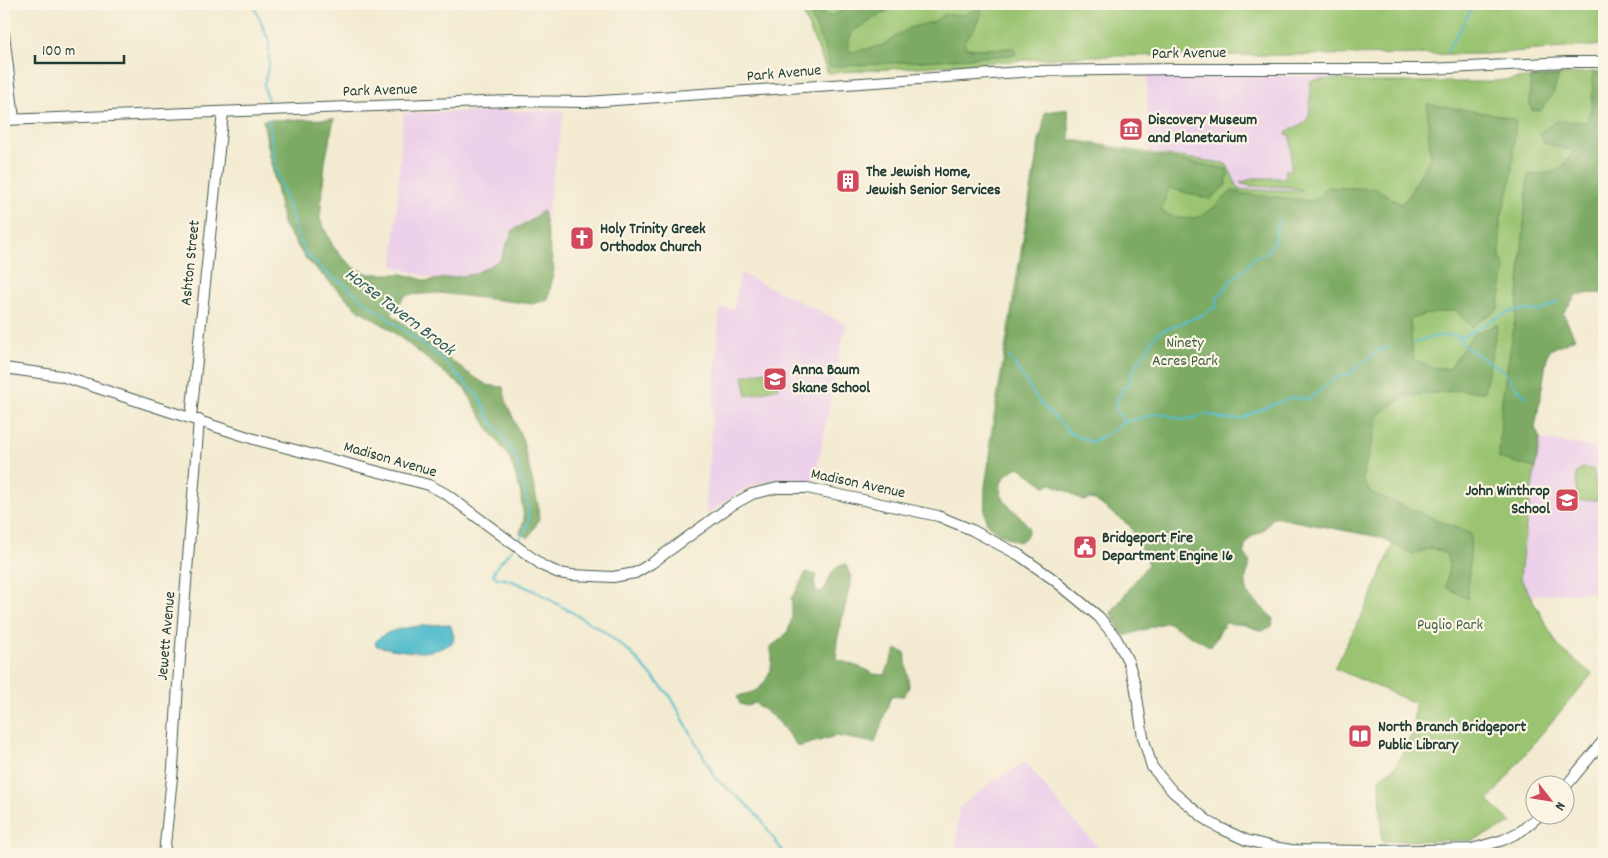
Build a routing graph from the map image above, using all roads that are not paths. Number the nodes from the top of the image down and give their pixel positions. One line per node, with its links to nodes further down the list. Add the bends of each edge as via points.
1 (4, 34): 6 (main road)
2 (1604, 56): 3 (main road, Park Avenue)
3 (1567, 62): 4 (main road, Park Avenue); 5 (main road, Park Avenue, via 1430,69 1034,71 587,102 510,101)
4 (1604, 62)
5 (223, 112): 6 (main road, Park Avenue); 8 (main road, Ashton Street)
6 (9, 119)
7 (4, 368): 8 (main road, Madison Avenue, via 61,376)
8 (195, 419): 11 (main road, Madison Avenue, via 272,444 428,485 446,494 543,566 559,573 613,577 635,572 732,505 752,494 777,488 807,488 938,516 1019,555 1099,617 1116,638 1128,661 1152,767 1164,784 1209,822 1255,843 1291,850 1472,849 1502,840); 12 (main road, Jewett Avenue, via 173,768)
9 (1604, 740): 10 (main road)
10 (1574, 776)
11 (1527, 826)
12 (164, 854)

